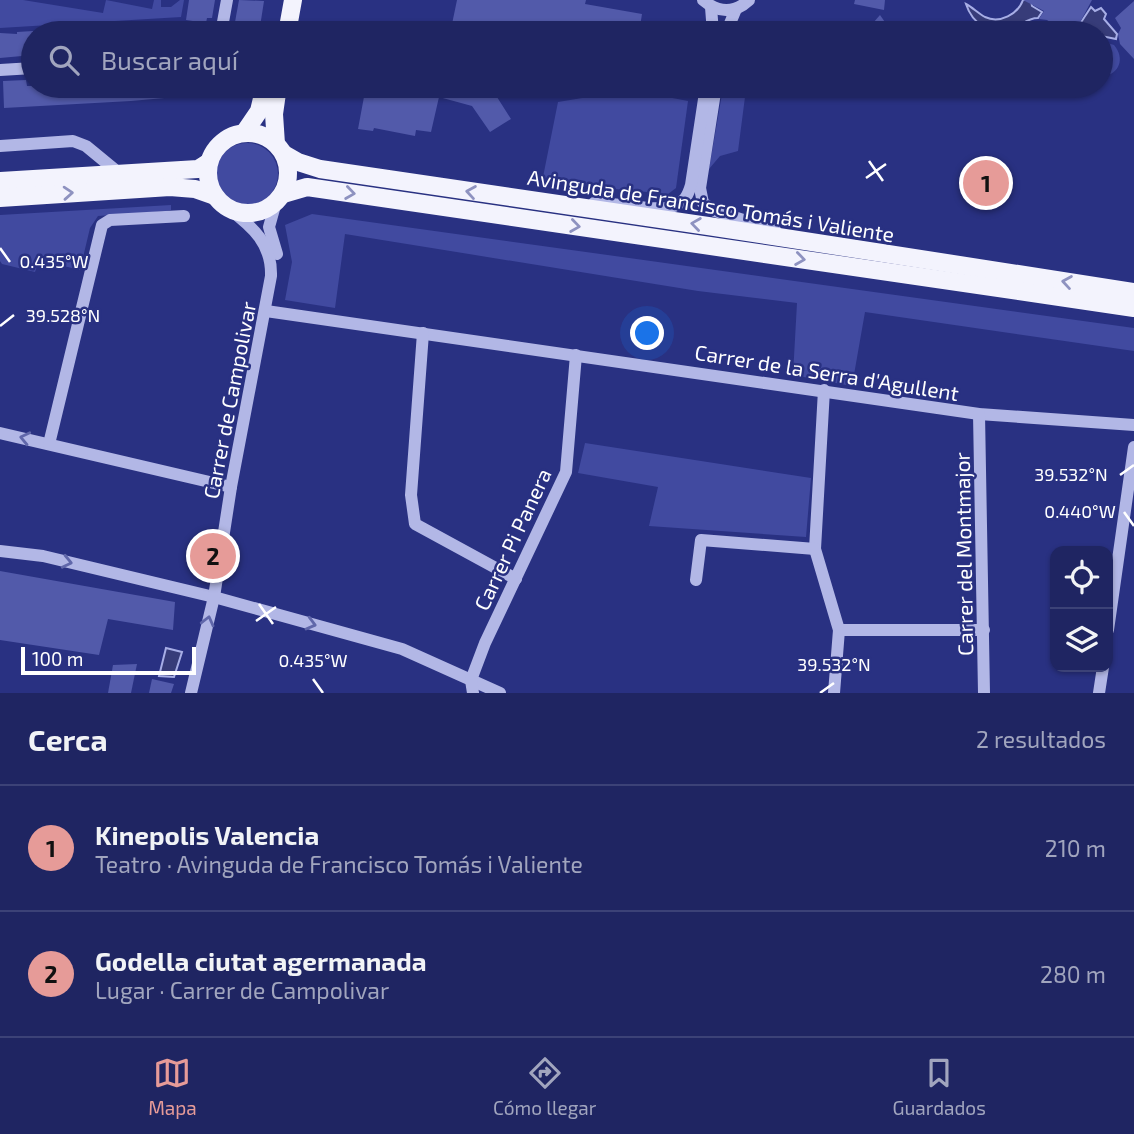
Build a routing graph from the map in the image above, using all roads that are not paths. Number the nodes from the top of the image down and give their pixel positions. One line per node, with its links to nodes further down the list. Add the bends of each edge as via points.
1 (227, 0): 8 (street)
2 (282, 0): 9 (main road)
3 (293, 0): 10 (main road)
4 (299, 0): 11 (street)
5 (749, 0): 7 (street)
6 (707, 4): 7 (street, via 724,11)
7 (736, 9): 12 (street)
8 (223, 21)
9 (278, 21)
10 (289, 21)
11 (295, 21)
12 (731, 21)
13 (21, 69): 14 (street)
14 (0, 70)
15 (262, 98): 19 (main road)
16 (277, 98): 21 (main road, via 274,114)
17 (704, 98): 28 (street, via 691,185 676,206)
18 (714, 98): 31 (street, via 700,188 703,203 715,211)
19 (244, 133): 21 (main road, via 267,137); 22 (main road, via 222,143)
20 (0, 146): 23 (street, via 73,141)
21 (280, 149): 27 (main road, via 288,181); 28 (main road, Avinguda de Francisco Tomás i Valiente, one-way to 21, via 320,169 298,162)
22 (209, 162): 23 (main road, via 198,169); 25 (main road)
23 (120, 174): 24 (main road)
24 (0, 181)
25 (215, 196): 26 (main road, one-way to 25, via 170,187); 29 (main road)
26 (0, 198)
27 (280, 198): 29 (main road, via 254,214); 32 (street, Carrer de Campolivar, via 269,227 279,266); 34 (main road, Avinguda de Francisco Tomás i Valiente, one-way to 34, via 307,187)
28 (556, 205): 31 (main road, Avinguda de Francisco Tomás i Valiente, one-way to 28)
29 (229, 209): 32 (street, Carrer de Campolivar, via 263,241 271,267)
30 (184, 216): 42 (street, via 110,220 102,225)
31 (822, 245): 33 (main road, Avinguda de Francisco Tomás i Valiente, one-way to 31)
32 (269, 290): 35 (street, Carrer de Campolivar)
33 (1134, 292)
34 (1134, 308)
35 (266, 311): 36 (street, Carrer de la Serra d'Agullent); 44 (street, Carrer de Campolivar)
36 (423, 332): 37 (street, Carrer de la Serra d'Agullent); 47 (street, via 411,495 415,524)
37 (576, 355): 38 (street, Carrer de la Serra d'Agullent); 47 (street, Carrer Pi Panera, via 566,472)
38 (824, 390): 39 (street, Carrer de la Serra d'Agullent); 45 (street)
39 (979, 414): 40 (street, Carrer de la Serra d'Agullent); 52 (street, Carrer del Montmajor)
40 (1134, 425)
41 (0, 433): 42 (street, one-way to 41)
42 (50, 444): 44 (street)
43 (1134, 447): 50 (street)
44 (232, 487): 49 (street, Carrer de Campolivar)
45 (815, 549): 48 (street, via 701,540); 51 (street)
46 (0, 551): 49 (street, one-way to 49, via 43,556)
47 (516, 579): 54 (street, Carrer Pi Panera, via 485,643)
48 (696, 580)
49 (214, 597): 54 (street, one-way to 54, via 402,649); 55 (street, Carrer de Campolivar, one-way to 49)
50 (1111, 609)
51 (839, 630): 52 (street); 57 (street)
52 (984, 630): 58 (street, Carrer del Montmajor)
53 (1101, 672): 59 (street)
54 (472, 686): 56 (street)
55 (191, 693)
56 (500, 693)
57 (836, 693)
58 (984, 693)
59 (1099, 693)

